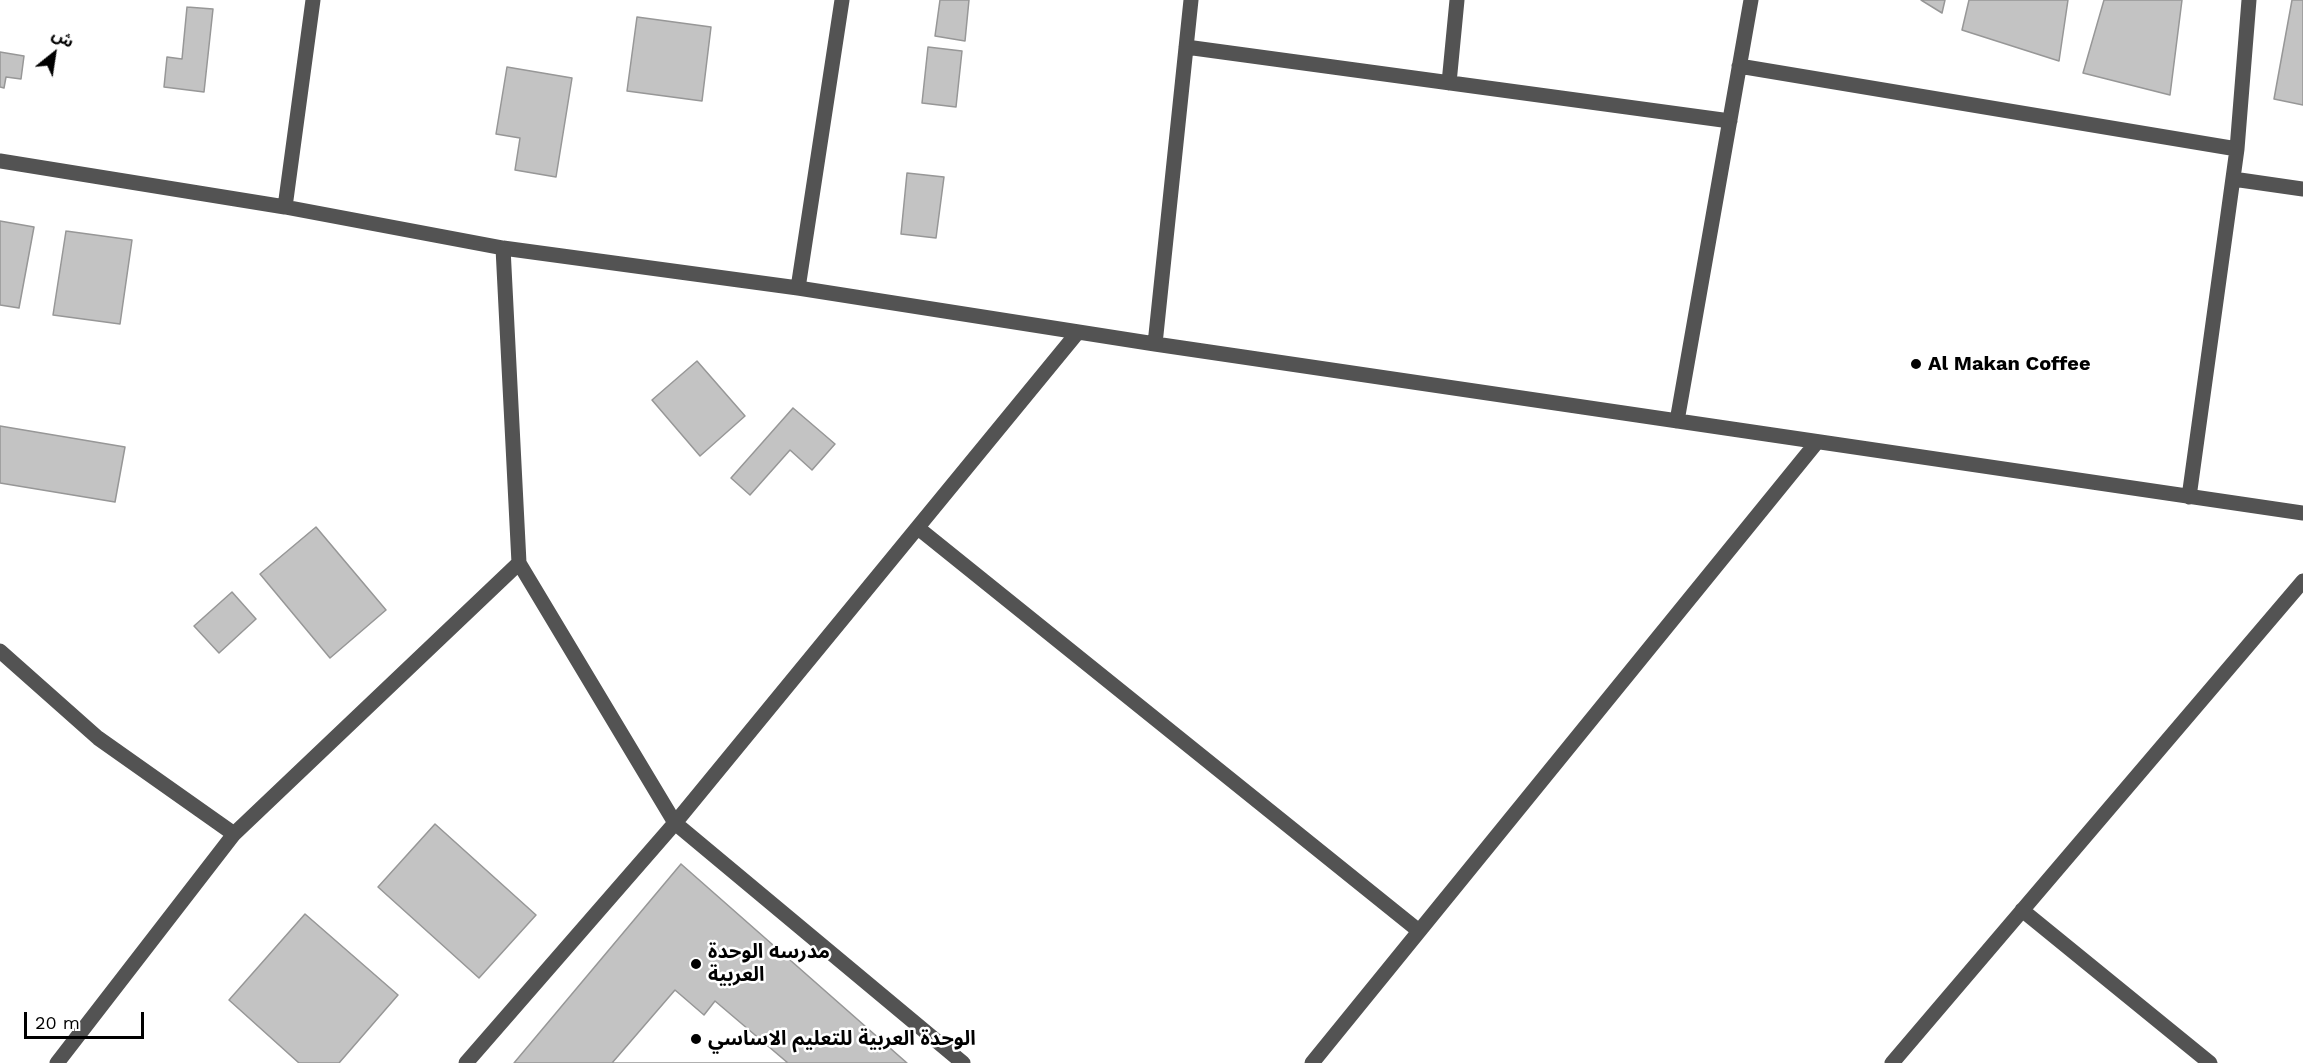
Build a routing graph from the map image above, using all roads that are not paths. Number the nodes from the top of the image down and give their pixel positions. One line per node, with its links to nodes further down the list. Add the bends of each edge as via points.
1 (313, 0): 15 (street)
2 (842, 0): 17 (street)
3 (1191, 0): 7 (street)
4 (1457, 0): 9 (street)
5 (1751, 0): 8 (street)
6 (2249, 0): 11 (street)
7 (1186, 47): 9 (street); 19 (street)
8 (1739, 66): 10 (street); 11 (street)
9 (1449, 83): 10 (street)
10 (1730, 121): 20 (street)
11 (2237, 149): 13 (street)
12 (0, 161): 15 (street)
13 (2233, 179): 14 (street); 22 (street)
14 (2303, 189)
15 (285, 207): 16 (street)
16 (503, 248): 17 (street); 25 (street)
17 (798, 288): 18 (street)
18 (1078, 332): 19 (street); 24 (street)
19 (1155, 344): 20 (street)
20 (1677, 421): 21 (street)
21 (1817, 442): 22 (street); 31 (street)
22 (2189, 497): 23 (street)
23 (2303, 513)
24 (918, 528): 28 (street); 31 (street)
25 (519, 563): 28 (street); 29 (street)
26 (2303, 581): 30 (street)
27 (0, 651): 29 (street, via 98,738)
28 (675, 823): 33 (street); 34 (street)
29 (234, 834): 32 (street)
30 (2022, 910): 36 (street); 37 (street)
31 (1419, 931): 35 (street)
32 (57, 1063)
33 (466, 1063)
34 (963, 1063)
35 (1312, 1063)
36 (1892, 1063)
37 (2210, 1063)

